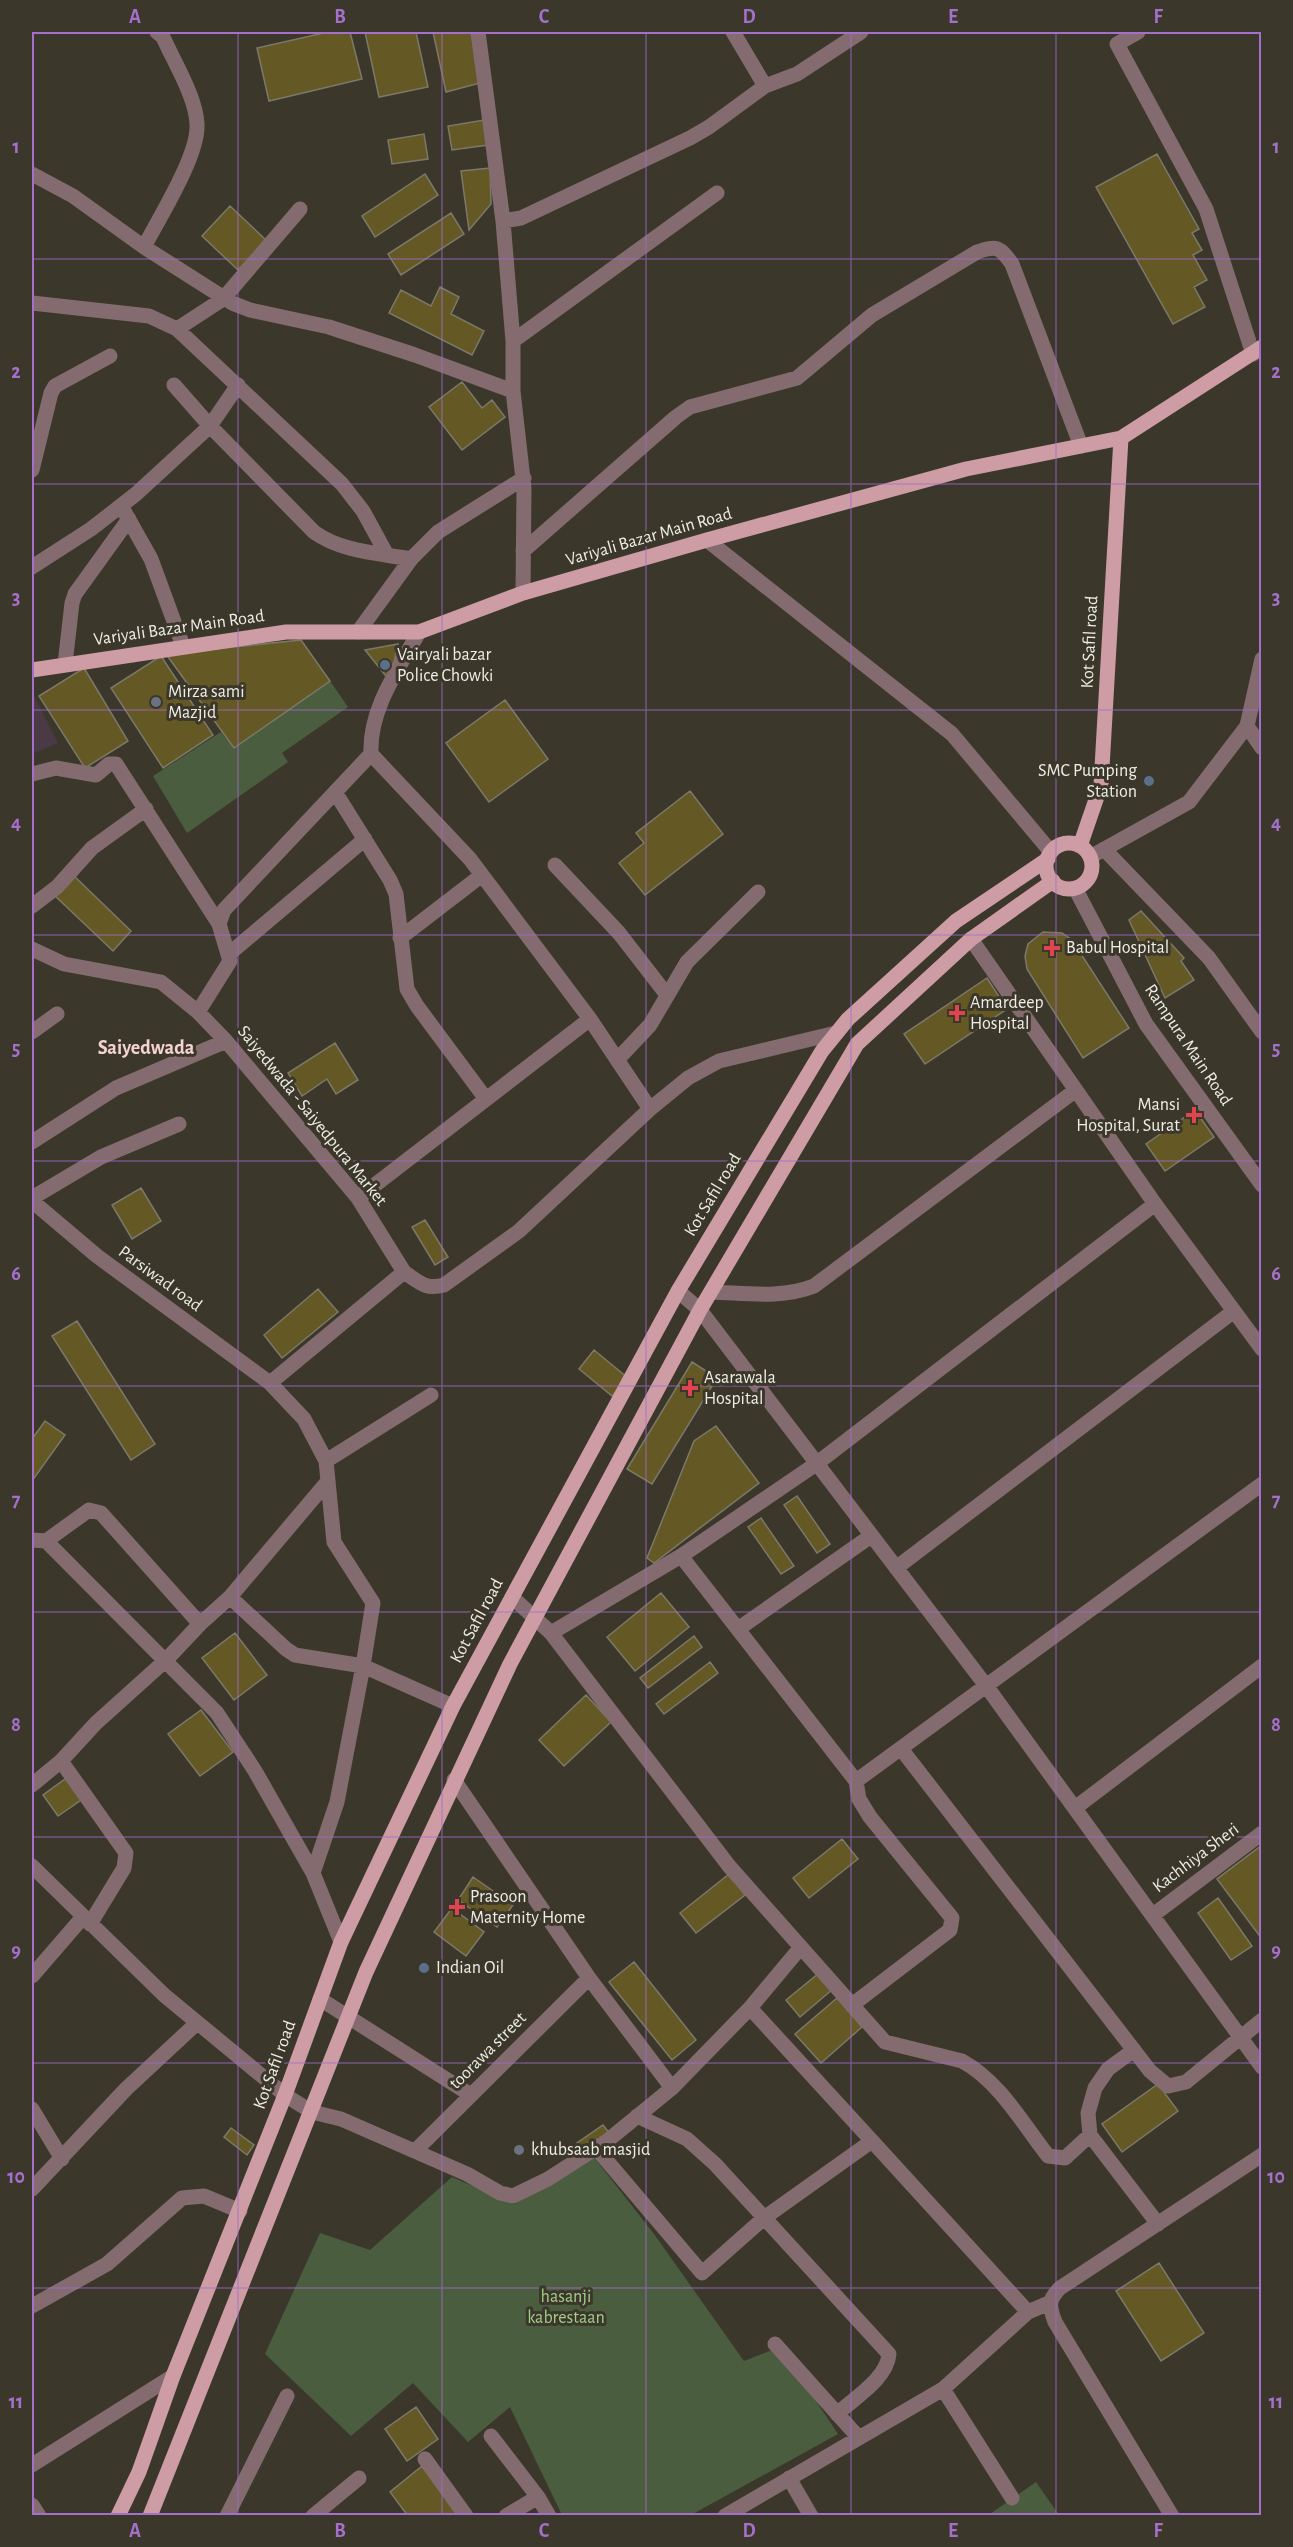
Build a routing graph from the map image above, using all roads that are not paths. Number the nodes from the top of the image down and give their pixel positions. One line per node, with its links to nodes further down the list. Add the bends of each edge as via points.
1 (158, 32): 11 (street, via 195,108 198,125 187,163)
2 (478, 32): 10 (street)
3 (733, 32): 6 (street)
4 (861, 32): 6 (street, via 797,74)
5 (1138, 32): 16 (street, via 1117,44 1206,209)
6 (765, 86): 10 (street, via 690,138 521,218)
7 (32, 174): 11 (street, via 73,196)
8 (717, 193): 15 (street)
9 (300, 209): 12 (street)
10 (503, 221): 15 (street)
11 (144, 247): 12 (street)
12 (224, 299): 14 (street); 20 (street, via 250,310 329,327)
13 (32, 303): 14 (street, via 149,316)
14 (177, 329): 19 (street)
15 (513, 341): 20 (street)
16 (1259, 354): 22 (main road, Variyali Bazar Main Road)
17 (110, 356): 24 (street, via 55,386)
18 (174, 385): 21 (street)
19 (238, 385): 21 (street); 29 (street, via 342,484 363,511)
20 (513, 392): 25 (street)
21 (210, 426): 26 (street); 29 (street, via 320,536 342,547)
22 (1121, 438): 23 (main road, Variyali Bazar Main Road); 46 (main road, Kot Safil road, via 1101,785)
23 (1081, 446): 27 (main road, Variyali Bazar Main Road, via 966,469); 28 (street, via 1012,264 1002,250 992,247 977,252 872,315 797,378 690,407)
24 (32, 470)
25 (524, 478): 28 (street); 30 (street, via 449,523)
26 (125, 513): 31 (street, via 91,529); 35 (street, via 152,559); 37 (street, via 75,594)
27 (708, 540): 32 (main road, Variyali Bazar Main Road); 47 (street, via 952,734)
28 (524, 551): 32 (street)
29 (387, 555): 30 (street)
30 (411, 559): 33 (street)
31 (32, 567)
32 (523, 592): 34 (main road, Variyali Bazar Main Road)
33 (358, 632): 34 (main road, Variyali Bazar Main Road); 35 (main road, Variyali Bazar Main Road, via 286,632)
34 (419, 632): 41 (street, via 376,715)
35 (183, 646): 37 (main road, Variyali Bazar Main Road)
36 (1262, 660): 39 (street)
37 (65, 664): 38 (main road, Variyali Bazar Main Road)
38 (32, 670)
39 (1247, 726): 40 (street); 46 (street, via 1189,802)
40 (1262, 748)
41 (371, 754): 43 (street); 49 (street)
42 (32, 774): 44 (street, via 56,768 96,775 113,763)
43 (335, 792): 45 (street); 54 (street, via 224,910)
44 (146, 809): 53 (street, via 92,848 57,887); 54 (street)
45 (365, 839): 55 (street, via 396,894); 58 (street)
46 (1091, 850): 47 (main road, via 1064,843); 51 (main road, via 1088,880); 63 (street, via 1209,958)
47 (1049, 855): 50 (main road, via 1048,874); 65 (main road, Kot Safil road, via 956,921)
48 (555, 865): 59 (street, via 624,939)
49 (482, 875): 55 (street); 62 (street)
50 (1053, 881): 51 (main road); 56 (main road)
51 (1075, 888): 73 (street, Rampura Main Road, via 1146,1024)
52 (758, 892): 59 (street, via 687,962)
53 (32, 906)
54 (219, 924): 58 (street)
55 (400, 938): 69 (street, via 404,978 411,997)
56 (971, 939): 68 (street); 79 (main road, via 857,1044)
57 (32, 949): 60 (street, Saiyedwada - Saiyedpura Market, via 64,964 161,982)
58 (229, 954): 60 (street, via 227,967)
59 (667, 995): 67 (street, via 650,1025)
60 (198, 1012): 66 (street, Saiyedwada - Saiyedpura Market)
61 (57, 1014): 64 (street)
62 (590, 1019): 67 (street); 69 (street)
63 (1260, 1028)
64 (32, 1032)
65 (836, 1033): 70 (street, via 719,1061 688,1078); 78 (main road, Kot Safil road)
66 (226, 1041): 72 (street, via 116,1088); 74 (street, Saiyedwada - Saiyedpura Market)
67 (617, 1060): 70 (street)
68 (1076, 1090): 76 (street); 79 (street, via 814,1286 779,1295)
69 (486, 1099): 74 (street)
70 (650, 1109): 77 (street, via 519,1231 444,1285 424,1286)
71 (179, 1124): 75 (street, via 91,1162)
72 (32, 1142)
73 (1262, 1185)
74 (358, 1198): 77 (street, Saiyedwada - Saiyedpura Market)
75 (32, 1200): 83 (street, Parsiwad road, via 97,1256)
76 (1155, 1204): 81 (street); 86 (street)
77 (404, 1272): 83 (street)
78 (678, 1291): 80 (street); 94 (main road, Kot Safil road)
79 (711, 1292): 80 (main road)
80 (700, 1310): 86 (street); 95 (main road)
81 (1234, 1311): 82 (street); 92 (street)
82 (1262, 1349)
83 (270, 1383): 85 (street, via 304,1419)
84 (430, 1395): 85 (street)
85 (326, 1461): 87 (street)
86 (816, 1464): 89 (street); 91 (street)
87 (328, 1481): 93 (street); 100 (street, via 334,1542 373,1603)
88 (1262, 1484): 102 (street)
89 (871, 1536): 92 (street); 97 (street)
90 (39, 1540): 96 (street, via 89,1510 101,1513); 99 (street)
91 (681, 1556): 97 (street); 98 (street)
92 (896, 1568): 102 (street)
93 (230, 1597): 96 (street); 100 (street, via 295,1655)
94 (512, 1597): 95 (street); 103 (main road, Kot Safil road)
95 (535, 1618): 98 (street); 106 (main road)
96 (200, 1624): 99 (street)
97 (738, 1629): 107 (street)
98 (551, 1633): 116 (street, via 729,1866)
99 (166, 1660): 105 (street, via 96,1723); 112 (street, via 218,1713)
100 (363, 1666): 103 (street); 112 (street, via 337,1802)
101 (1262, 1666): 109 (street)
102 (987, 1687): 104 (street); 109 (street)
103 (453, 1706): 115 (main road, Kot Safil road)
104 (902, 1750): 107 (street); 126 (street)
105 (61, 1761): 108 (street); 114 (street, via 126,1853 124,1868)
106 (454, 1780): 118 (street); 122 (main road)
107 (856, 1781): 120 (street, via 859,1799 870,1817 952,1918 950,1930)
108 (32, 1785)
109 (1075, 1808): 113 (street)
110 (1262, 1833): 113 (street, Kachhiya Sheri)
111 (32, 1866): 114 (street)
112 (313, 1873): 115 (street)
113 (1153, 1915): 125 (street)
114 (86, 1921): 117 (street); 124 (street)
115 (341, 1942): 119 (main road, Kot Safil road)
116 (801, 1947): 120 (street); 121 (street)
117 (32, 1976)
118 (589, 1978): 128 (street); 130 (street, toorawa street)
119 (320, 2000): 122 (street); 129 (main road, Kot Safil road)
120 (852, 2005): 134 (street, via 885,2042 972,2066 990,2082 1048,2156 1065,2158)
121 (750, 2008): 128 (street); 135 (street)
122 (347, 2018): 130 (street); 132 (main road)
123 (1262, 2020): 125 (street)
124 (197, 2023): 129 (street); 139 (street, via 126,2090)
125 (1240, 2036): 126 (street, via 1186,2082 1168,2086); 127 (street)
126 (1134, 2050): 134 (street, via 1108,2069 1095,2088 1088,2113)
127 (1262, 2067)
128 (672, 2088): 133 (street)
129 (285, 2095): 132 (street); 141 (main road, Kot Safil road)
130 (471, 2095): 137 (street, toorawa street)
131 (32, 2109): 139 (street)
132 (312, 2112): 137 (street, via 341,2119); 163 (main road)
133 (637, 2116): 136 (street); 142 (street, via 687,2139)
134 (1090, 2135): 143 (street)
135 (872, 2140): 142 (street); 146 (street)
136 (596, 2148): 137 (street, via 513,2196); 142 (street, via 702,2273)
137 (415, 2151)
138 (1262, 2155): 143 (street)
139 (62, 2159): 140 (street)
140 (32, 2189)
141 (240, 2211): 145 (street, via 204,2196 182,2198 107,2264); 148 (main road, Kot Safil road)
142 (764, 2218): 151 (street, via 889,2354 881,2374)
143 (1158, 2224): 144 (street, via 1060,2288)
144 (1049, 2303): 146 (street); 171 (street, via 1055,2322)
145 (32, 2306)
146 (1028, 2312): 149 (street)
147 (775, 2344): 151 (street)
148 (173, 2376): 155 (street); 162 (main road, Kot Safil road, via 139,2472)
149 (943, 2389): 153 (street); 159 (street)
150 (287, 2396): 164 (street)
151 (837, 2414): 153 (street)
152 (491, 2436): 158 (street)
153 (859, 2438): 157 (street)
154 (425, 2459): 166 (street)
155 (32, 2465)
156 (359, 2478): 165 (street)
157 (789, 2478): 169 (street); 170 (street)
158 (538, 2497): 167 (street); 168 (street)
159 (1012, 2498)
160 (32, 2505): 161 (street)
161 (39, 2516)
162 (118, 2516)
163 (150, 2516)
164 (227, 2516)
165 (313, 2516)
166 (466, 2516)
167 (506, 2516)
168 (549, 2516)
169 (725, 2516)
170 (811, 2516)
171 (1172, 2516)

